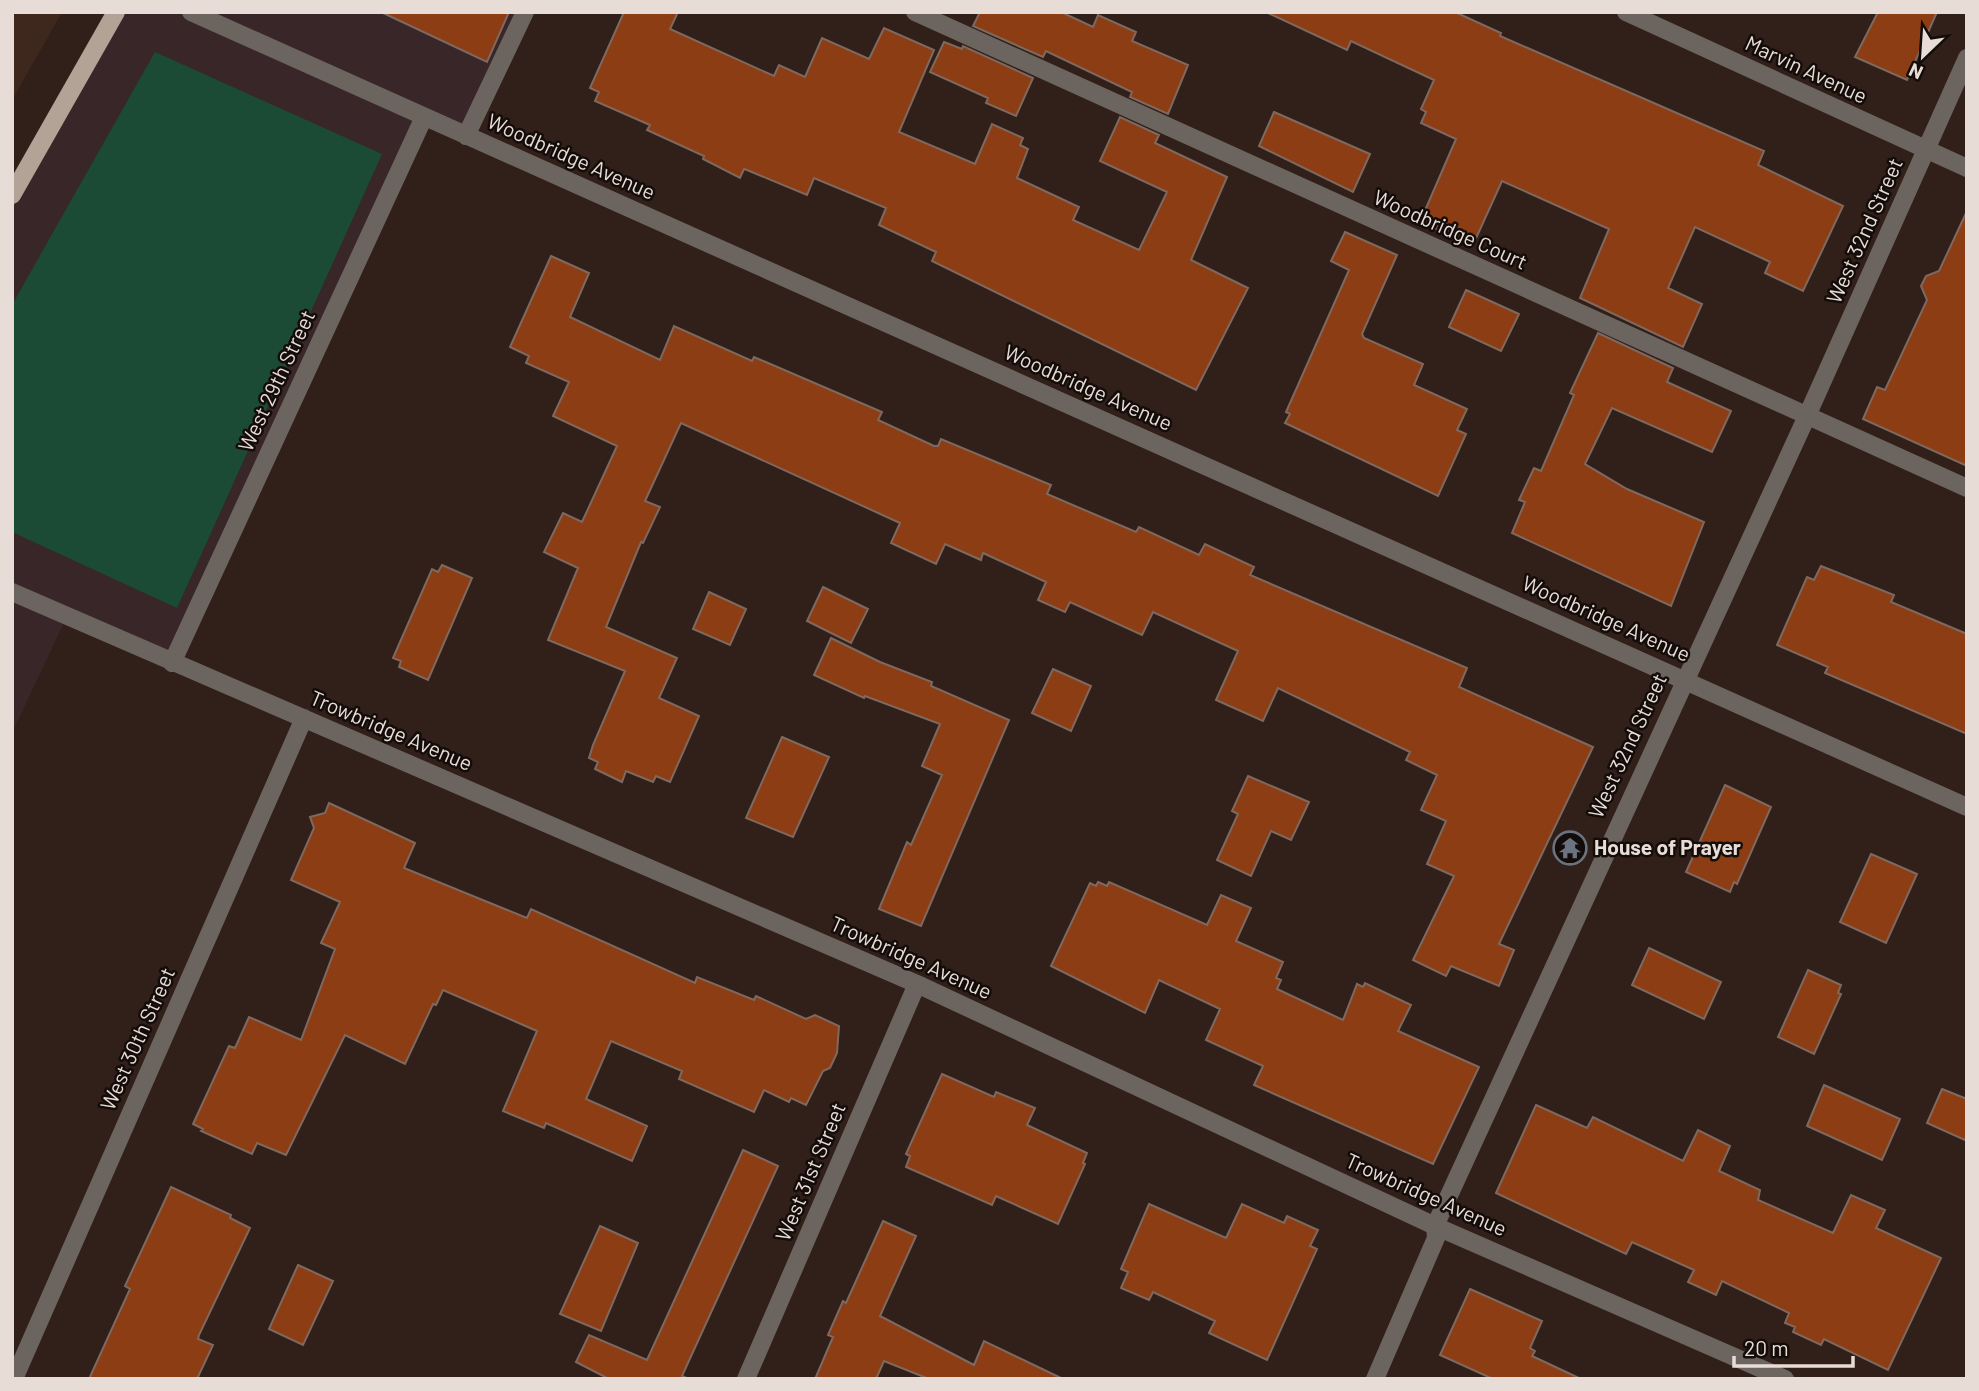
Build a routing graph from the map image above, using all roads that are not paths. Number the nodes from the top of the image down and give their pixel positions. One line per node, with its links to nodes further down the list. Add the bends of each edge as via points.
1 (116, 12): 11 (main road)
2 (191, 12): 7 (street, Woodbridge Avenue)
3 (526, 12): 8 (street)
4 (915, 12): 12 (street, Woodbridge Court)
5 (1626, 12): 9 (street, Marvin Avenue)
6 (1967, 58): 9 (street, West 32nd Street)
7 (424, 117): 8 (street, Woodbridge Avenue); 15 (street, West 29th Street)
8 (466, 136): 16 (street, Woodbridge Avenue)
9 (1926, 150): 10 (street, Marvin Avenue); 12 (street, West 32nd Street)
10 (1967, 168)
11 (12, 195)
12 (1807, 416): 13 (street, Woodbridge Court); 16 (street, West 32nd Street)
13 (1967, 488)
14 (12, 592): 15 (street, Trowbridge Avenue)
15 (172, 663): 17 (street, Trowbridge Avenue)
16 (1684, 679): 18 (street, Woodbridge Avenue); 20 (street, West 32nd Street)
17 (304, 718): 19 (street, Trowbridge Avenue); 21 (street, West 30th Street)
18 (1967, 807)
19 (917, 984): 20 (street, Trowbridge Avenue); 22 (street, West 31st Street)
20 (1435, 1226): 23 (street, West 32nd Street, via 1436,1238); 24 (street, Trowbridge Avenue)
21 (14, 1379)
22 (746, 1379)
23 (1375, 1379)
24 (1785, 1379)

